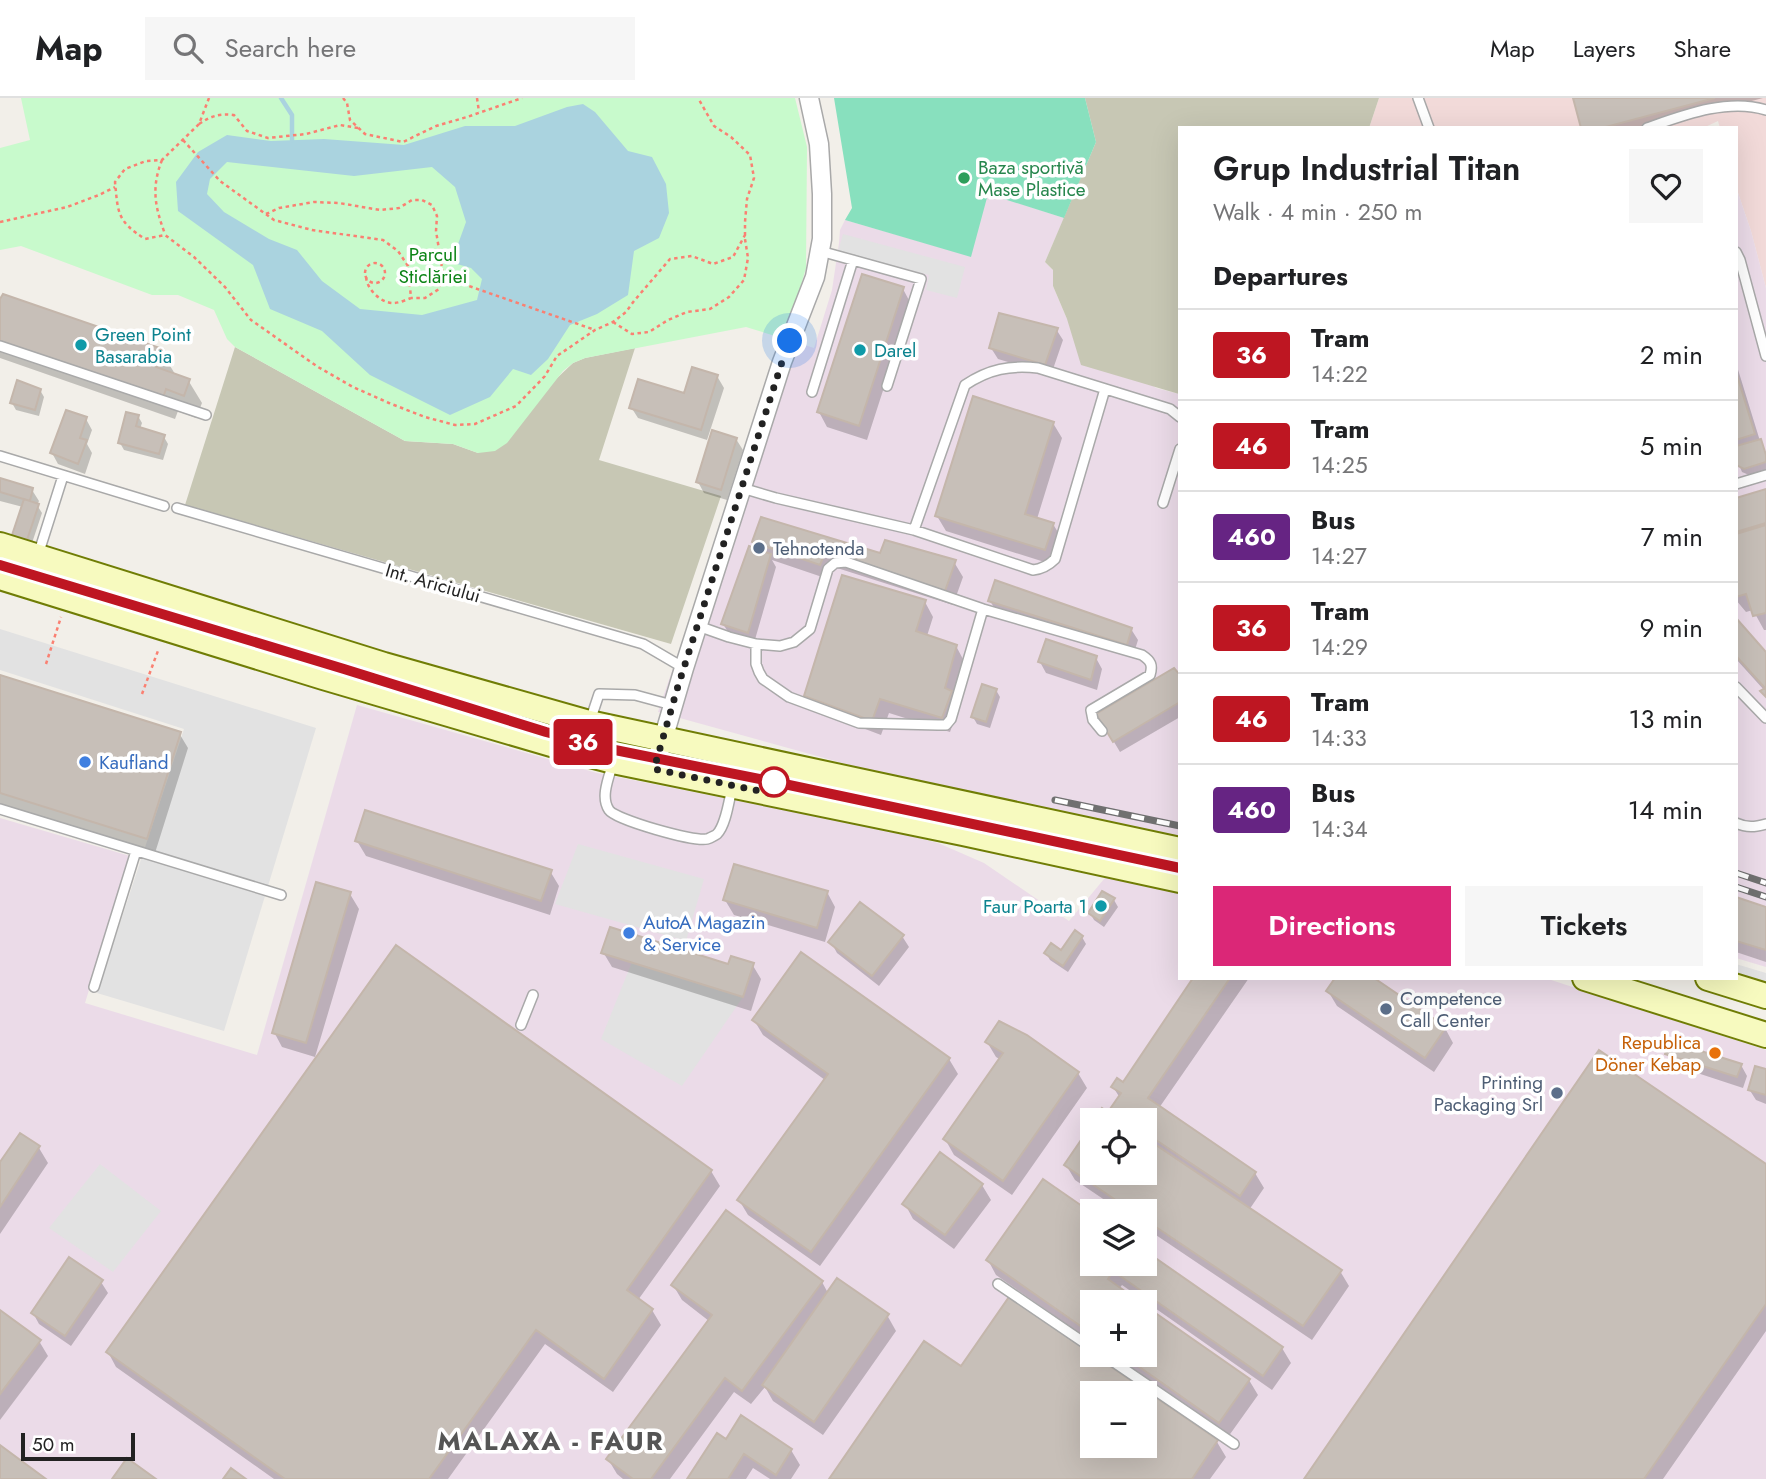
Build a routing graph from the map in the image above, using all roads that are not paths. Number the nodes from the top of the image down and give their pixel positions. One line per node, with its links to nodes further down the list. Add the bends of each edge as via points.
1 (809, 98): 6 (street, via 819,144)
2 (1418, 98): 4 (lane)
3 (1766, 110): 5 (lane, via 1723,104)
4 (1428, 126)
5 (1653, 126)
6 (820, 251): 8 (lane); 21 (street)
7 (1738, 256): 10 (lane)
8 (853, 260): 11 (lane, via 921,279); 13 (lane)
9 (0, 346): 14 (lane)
10 (1766, 356)
11 (887, 386)
12 (1105, 389): 15 (lane); 25 (lane, via 1020,366 992,371 965,385); 25 (lane, via 1055,559 1049,565 1033,570)
13 (812, 392)
14 (206, 415)
15 (1178, 415)
16 (1178, 455): 22 (lane)
17 (0, 456): 19 (lane)
18 (1766, 475): 20 (lane)
19 (63, 476): 23 (lane); 27 (lane)
20 (1738, 483)
21 (742, 488): 25 (lane); 30 (street)
22 (1163, 503)
23 (164, 506)
24 (177, 508): 32 (lane, Int. Ariciului, via 643,644)
25 (914, 530)
26 (0, 545): 27 (main road)
27 (37, 556): 36 (main road, via 345,653)
28 (0, 578): 39 (main road, via 341,687)
29 (983, 609): 31 (lane, via 846,562 835,563 828,569 810,629 780,646); 31 (lane, via 946,725 859,723 789,697 759,672); 37 (lane, via 1149,660 1150,675 1091,710)
30 (698, 626): 31 (lane); 32 (street)
31 (756, 644)
32 (684, 668): 34 (street)
33 (1738, 689): 35 (lane)
34 (672, 705): 36 (lane, via 635,695 599,694); 38 (street)
35 (1766, 718)
36 (589, 723): 38 (main road)
37 (1102, 731)
38 (663, 740): 40 (street); 45 (main road)
39 (613, 761): 40 (main road); 41 (lane, via 604,799 610,812 691,838 718,834)
40 (654, 769): 41 (main road)
41 (733, 785): 47 (main road)
42 (0, 809): 46 (lane)
43 (1738, 824): 44 (lane)
44 (1766, 824)
45 (1178, 850)
46 (136, 851): 48 (lane); 51 (lane)
47 (1178, 880)
48 (281, 895)
49 (1591, 980): 55 (main road)
50 (1714, 980): 53 (main road)
51 (94, 987)
52 (533, 996): 54 (lane)
53 (1766, 996)
54 (521, 1025)
55 (1766, 1035)
56 (998, 1284): 57 (lane)
57 (1080, 1340)
58 (1121, 1367): 59 (lane)
59 (1234, 1444)

